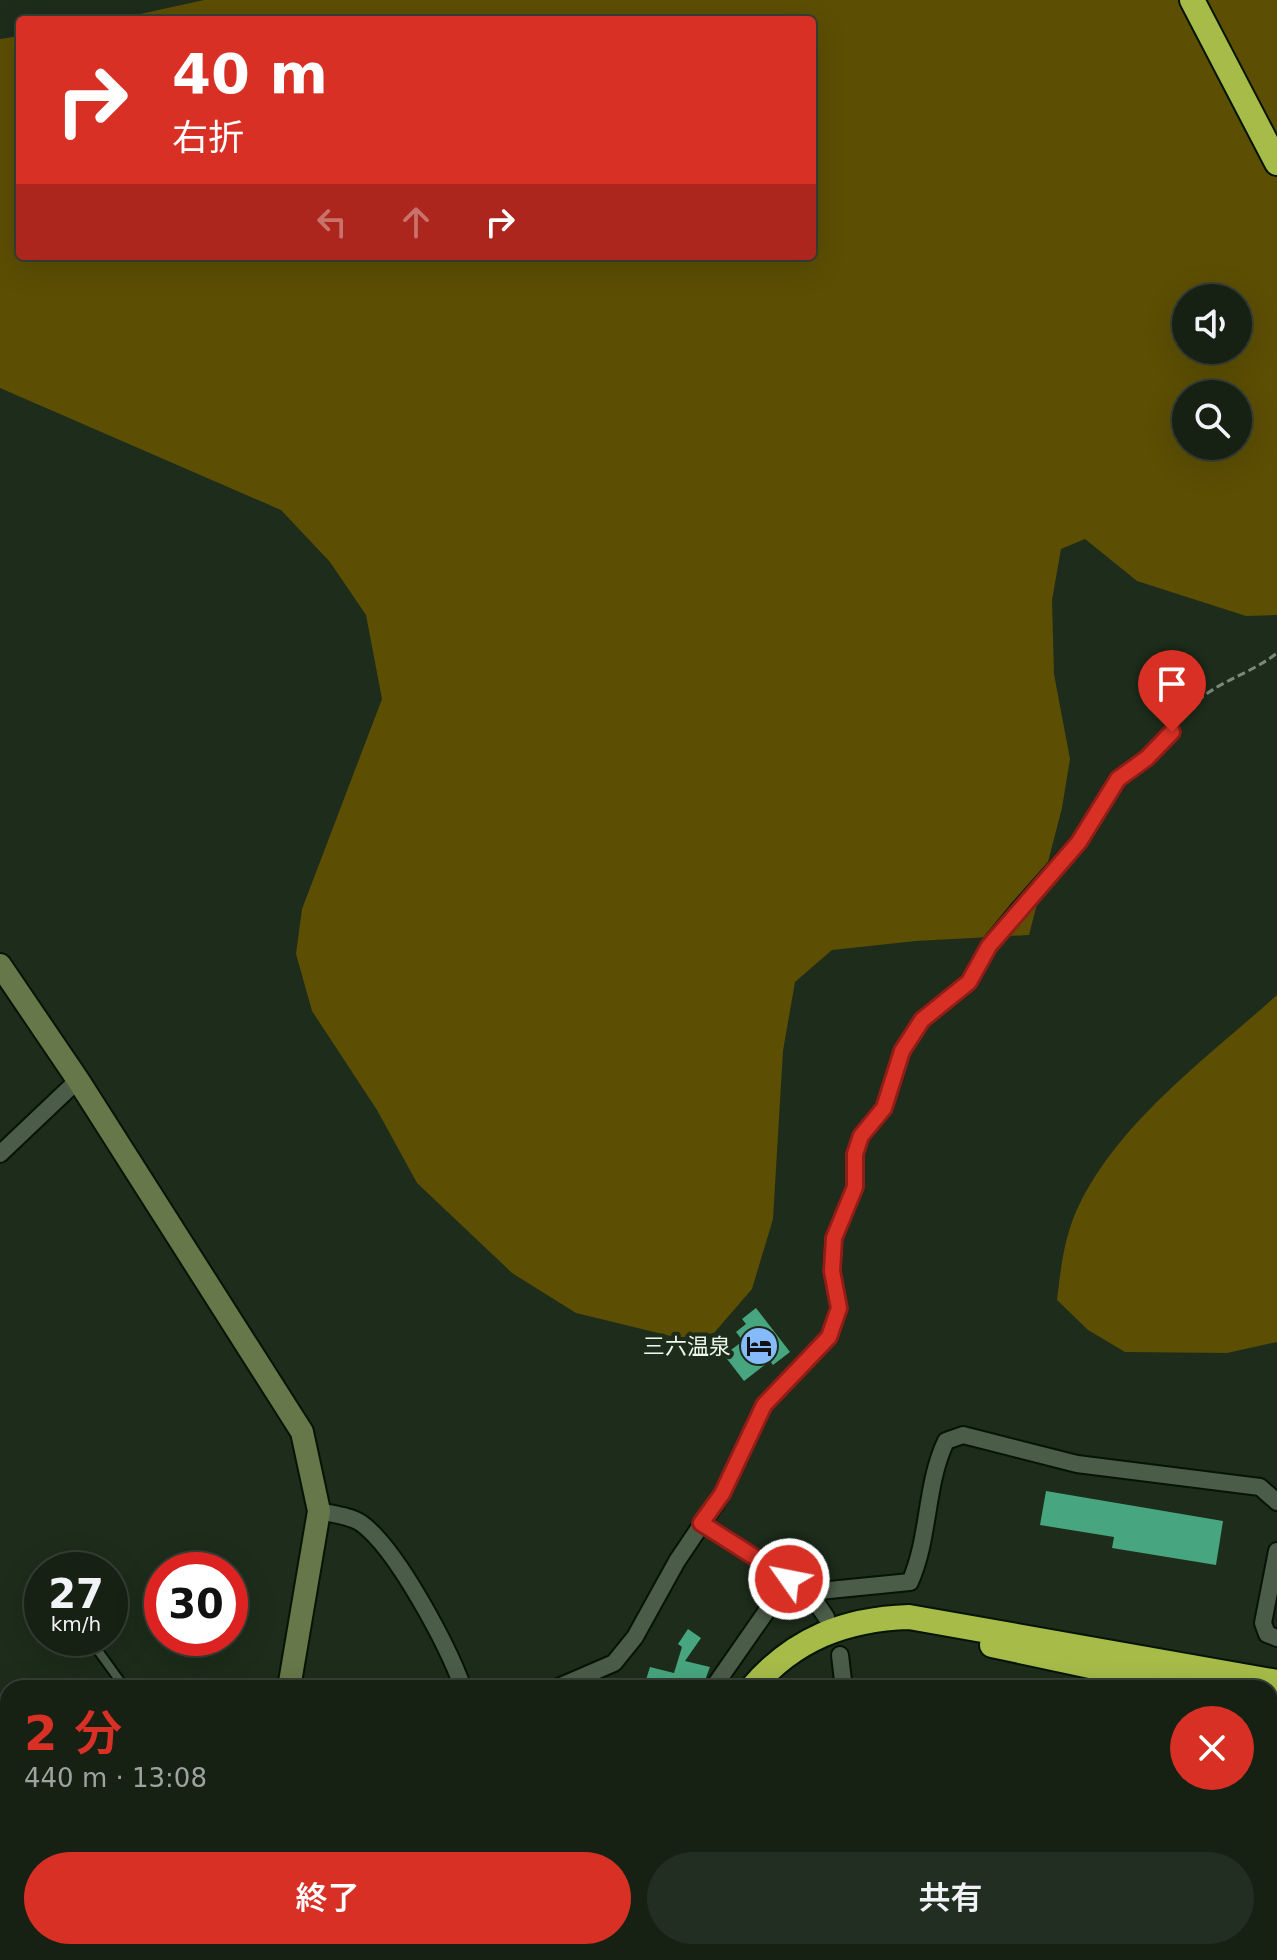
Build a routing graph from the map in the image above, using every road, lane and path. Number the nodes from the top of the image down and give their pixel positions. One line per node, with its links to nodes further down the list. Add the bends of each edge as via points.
1 (1192, 0): 4 (highway)
2 (1203, 0): 3 (highway)
3 (1277, 141)
4 (1277, 163)
5 (1277, 653): 6 (path, via 1223,681 1192,706)
6 (1172, 732): 12 (street, via 1118,779 1079,842 989,946 969,982 922,1020 902,1051 884,1108 861,1136 855,1154 855,1187 834,1238 832,1271 839,1308 829,1337 764,1405 722,1494)
7 (0, 965): 8 (street)
8 (78, 1080): 9 (street); 11 (street, via 302,1432)
9 (0, 1154)
10 (1277, 1502): 15 (street, via 1260,1487 1077,1464 963,1435 946,1441 936,1462 919,1561 910,1582)
11 (319, 1511): 22 (street); 23 (street, via 359,1521 375,1536 419,1598)
12 (701, 1523): 14 (street); 24 (street, via 635,1637 614,1663)
13 (1277, 1551): 17 (street, via 1263,1623 1267,1634)
14 (789, 1579): 15 (street); 25 (street)
15 (809, 1592): 16 (street)
16 (826, 1617)
17 (1277, 1638)
18 (840, 1655): 28 (street)
19 (102, 1656): 21 (lane)
20 (1277, 1679): 26 (highway, via 909,1617 860,1621 819,1634 782,1657)
21 (119, 1680)
22 (290, 1680)
23 (460, 1680)
24 (575, 1680)
25 (719, 1680)
26 (760, 1680)
27 (779, 1680): 29 (highway, via 823,1647 897,1632 940,1634)
28 (843, 1680)
29 (1156, 1680)

